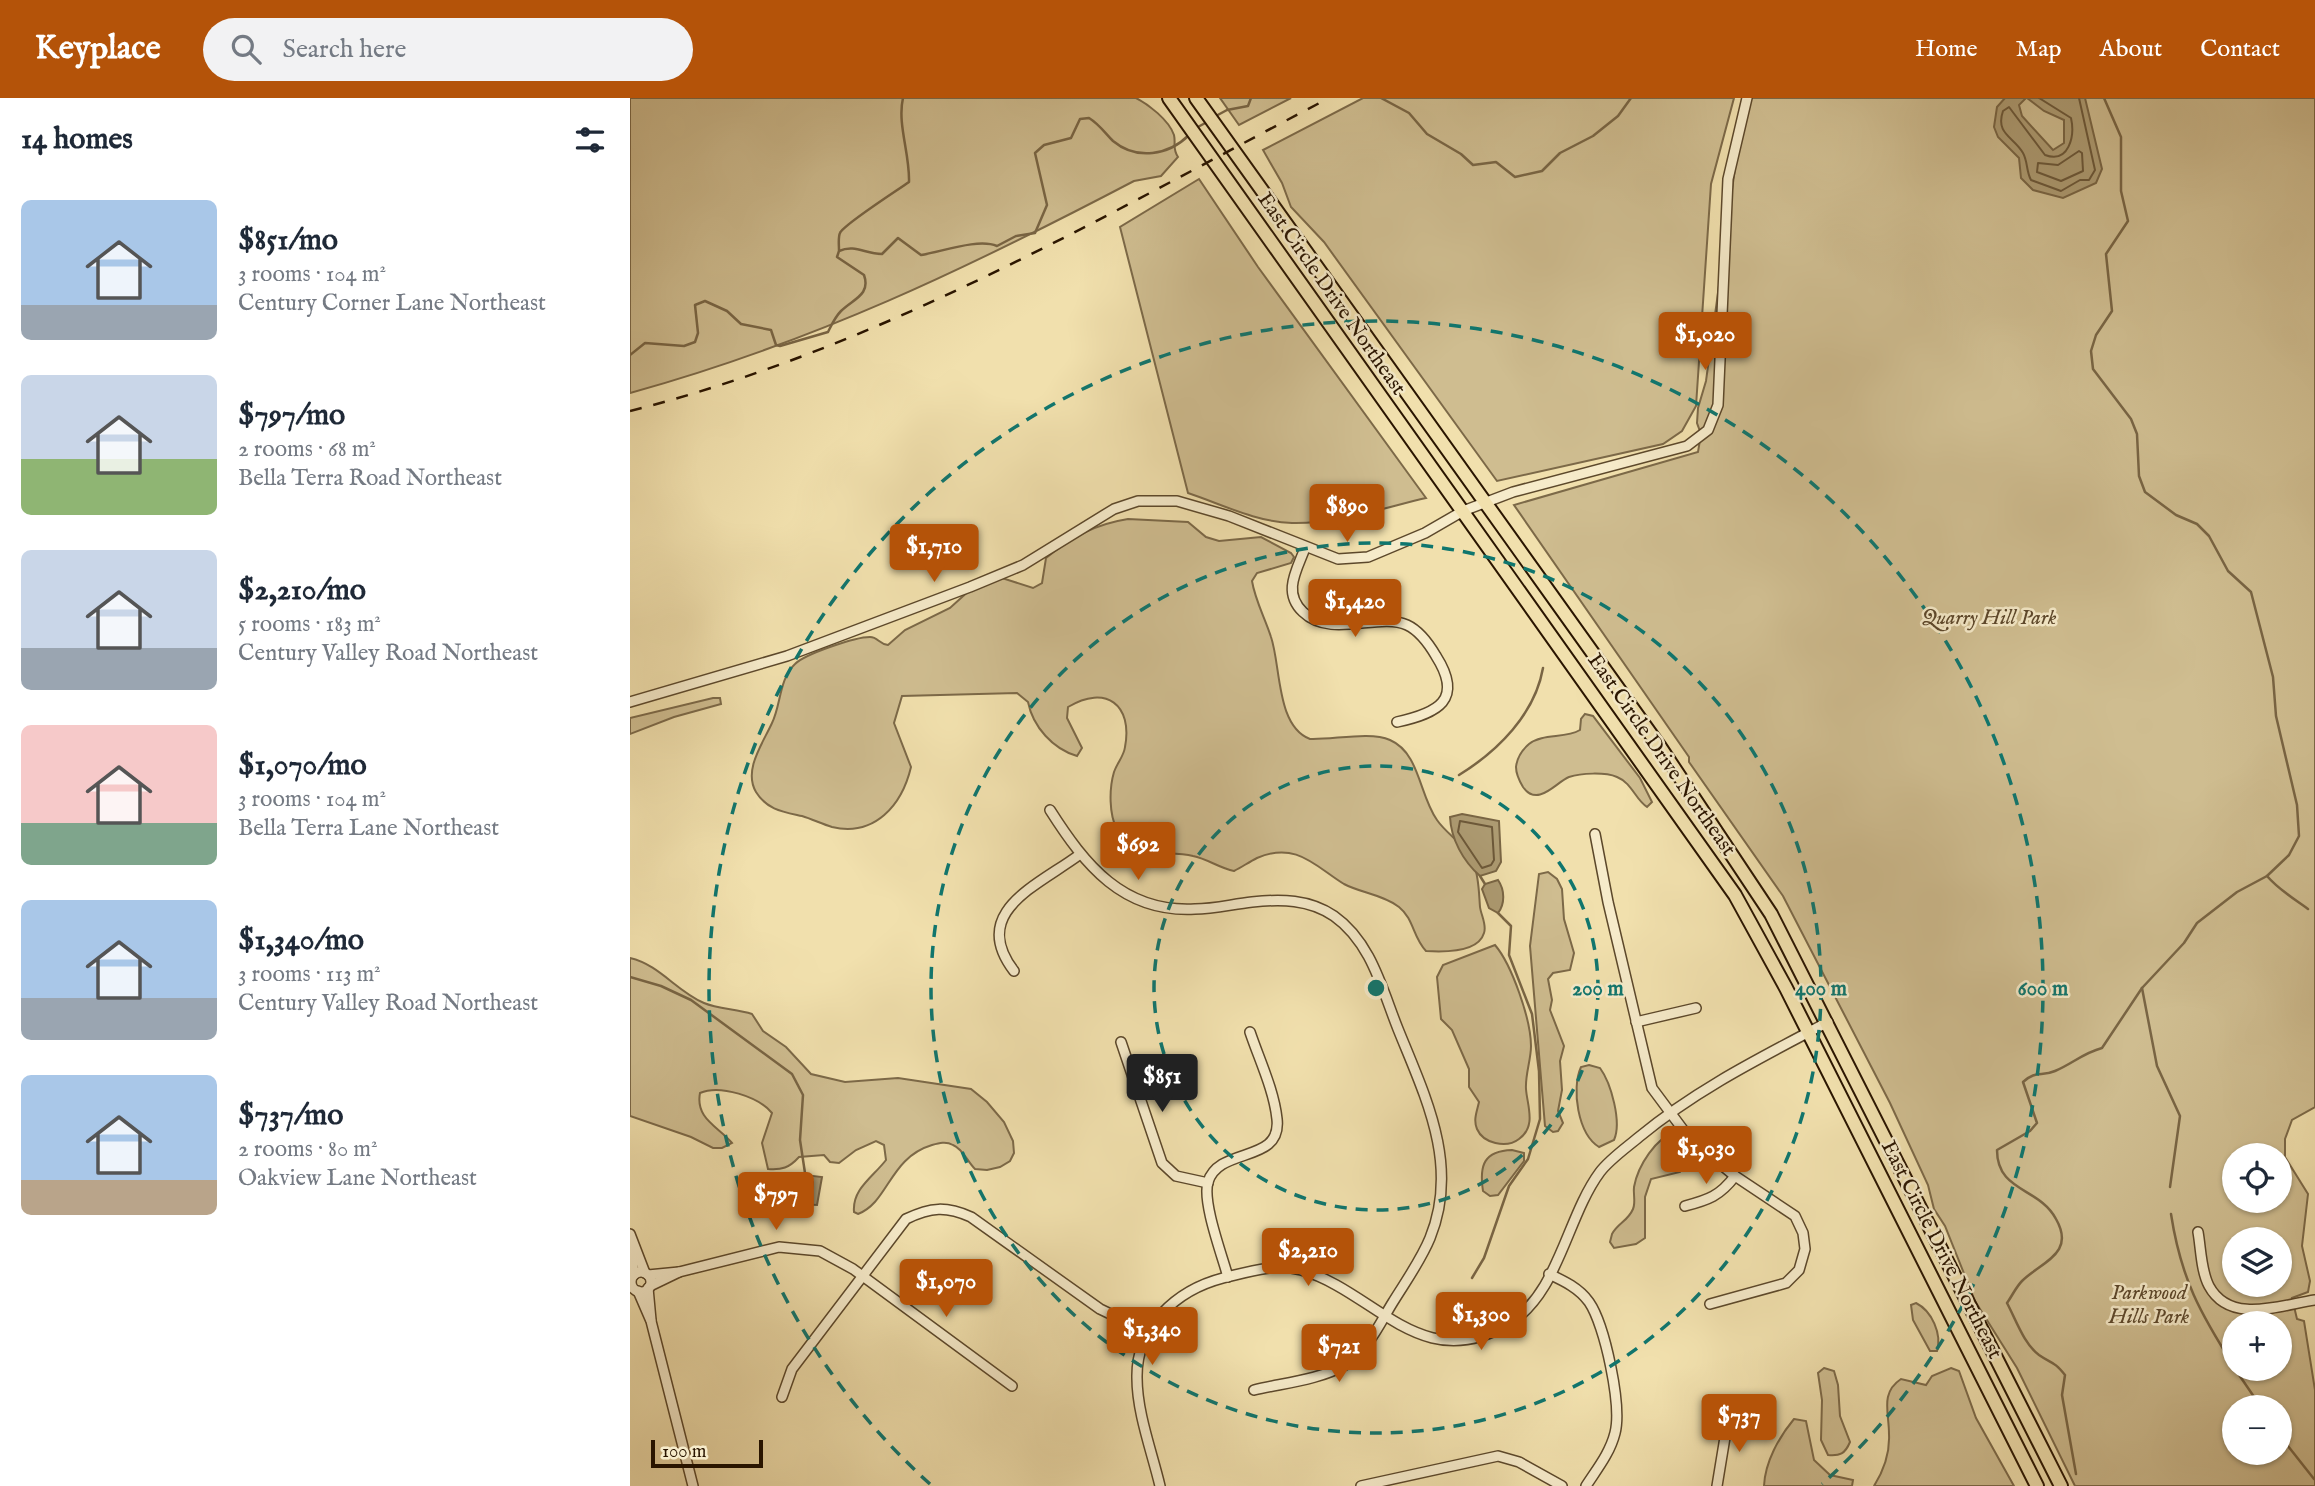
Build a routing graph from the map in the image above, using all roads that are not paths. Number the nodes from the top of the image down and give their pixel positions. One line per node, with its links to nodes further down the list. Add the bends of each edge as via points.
1 (1169, 98): 5 (main road, East Circle Drive Northeast)
2 (1747, 98): 4 (street, via 1728,178 1719,395 1713,423 1702,436 1679,449)
3 (1199, 102): 4 (main road, East Circle Drive Northeast)
4 (1484, 503): 5 (street); 15 (main road, East Circle Drive Northeast, via 1725,841 1777,924)
5 (1463, 511): 6 (street, via 1368,558 1338,559); 17 (main road, East Circle Drive Northeast, via 1714,864 1758,934)
6 (1305, 548): 7 (street, via 1230,516 1177,501 1138,501 1114,509 1023,565 970,587 787,656); 8 (street, via 1291,585 1304,614 1336,624 1405,623 1419,632 1448,675 1448,693 1440,706 1424,716)
7 (630, 702)
8 (1397, 722)
9 (1050, 810): 11 (street)
10 (1595, 834): 14 (street)
11 (1079, 855): 12 (street, via 1011,905 998,924 998,946); 34 (street, via 1114,886 1157,905 1194,909 1291,900 1332,915 1363,945 1430,1110 1443,1176 1430,1238)
12 (1014, 971)
13 (1696, 1008): 14 (street)
14 (1636, 1022): 19 (street, via 1652,1088)
15 (1828, 1022): 17 (street); 47 (main road, East Circle Drive Northeast)
16 (1250, 1032): 21 (street, via 1275,1109 1277,1131 1266,1147 1218,1166)
17 (1809, 1032): 19 (street); 46 (main road, East Circle Drive Northeast)
18 (1121, 1042): 21 (street, via 1162,1163 1176,1176)
19 (1668, 1112): 20 (street, via 1690,1139); 27 (street, via 1600,1172)
20 (1735, 1176): 22 (street, via 1712,1199); 33 (street, via 1795,1216 1805,1249 1800,1270 1786,1283)
21 (1208, 1183): 30 (street)
22 (1685, 1206)
23 (2198, 1232): 32 (street, via 2208,1284 2231,1307 2261,1309)
24 (631, 1236): 26 (street); 29 (street)
25 (679, 1272): 26 (street); 28 (street, via 766,1249 803,1247 833,1257); 31 (street)
26 (646, 1274): 29 (street); 31 (street)
27 (1549, 1274): 34 (street, via 1520,1315 1475,1338 1426,1338); 44 (street, via 1576,1288 1594,1311 1617,1397 1611,1444)
28 (863, 1275): 35 (street, via 906,1219 923,1210 953,1209 971,1217 1100,1309); 36 (street); 38 (street, via 792,1369)
29 (632, 1277): 31 (street)
30 (1228, 1277): 34 (street, via 1264,1269 1298,1269); 35 (street, via 1184,1294 1164,1310)
31 (640, 1289): 40 (street)
32 (2315, 1300)
33 (1710, 1304)
34 (1384, 1316): 37 (street, via 1360,1353 1345,1365)
35 (1149, 1332): 41 (street, via 1137,1378)
36 (1012, 1386)
37 (1254, 1390)
38 (782, 1397)
39 (1729, 1413): 45 (street)
40 (692, 1486)
41 (1160, 1486)
42 (1361, 1486): 43 (street, via 1498,1456)
43 (1562, 1486)
44 (1586, 1486)
45 (1717, 1486)
46 (2037, 1486)
47 (2061, 1486)

